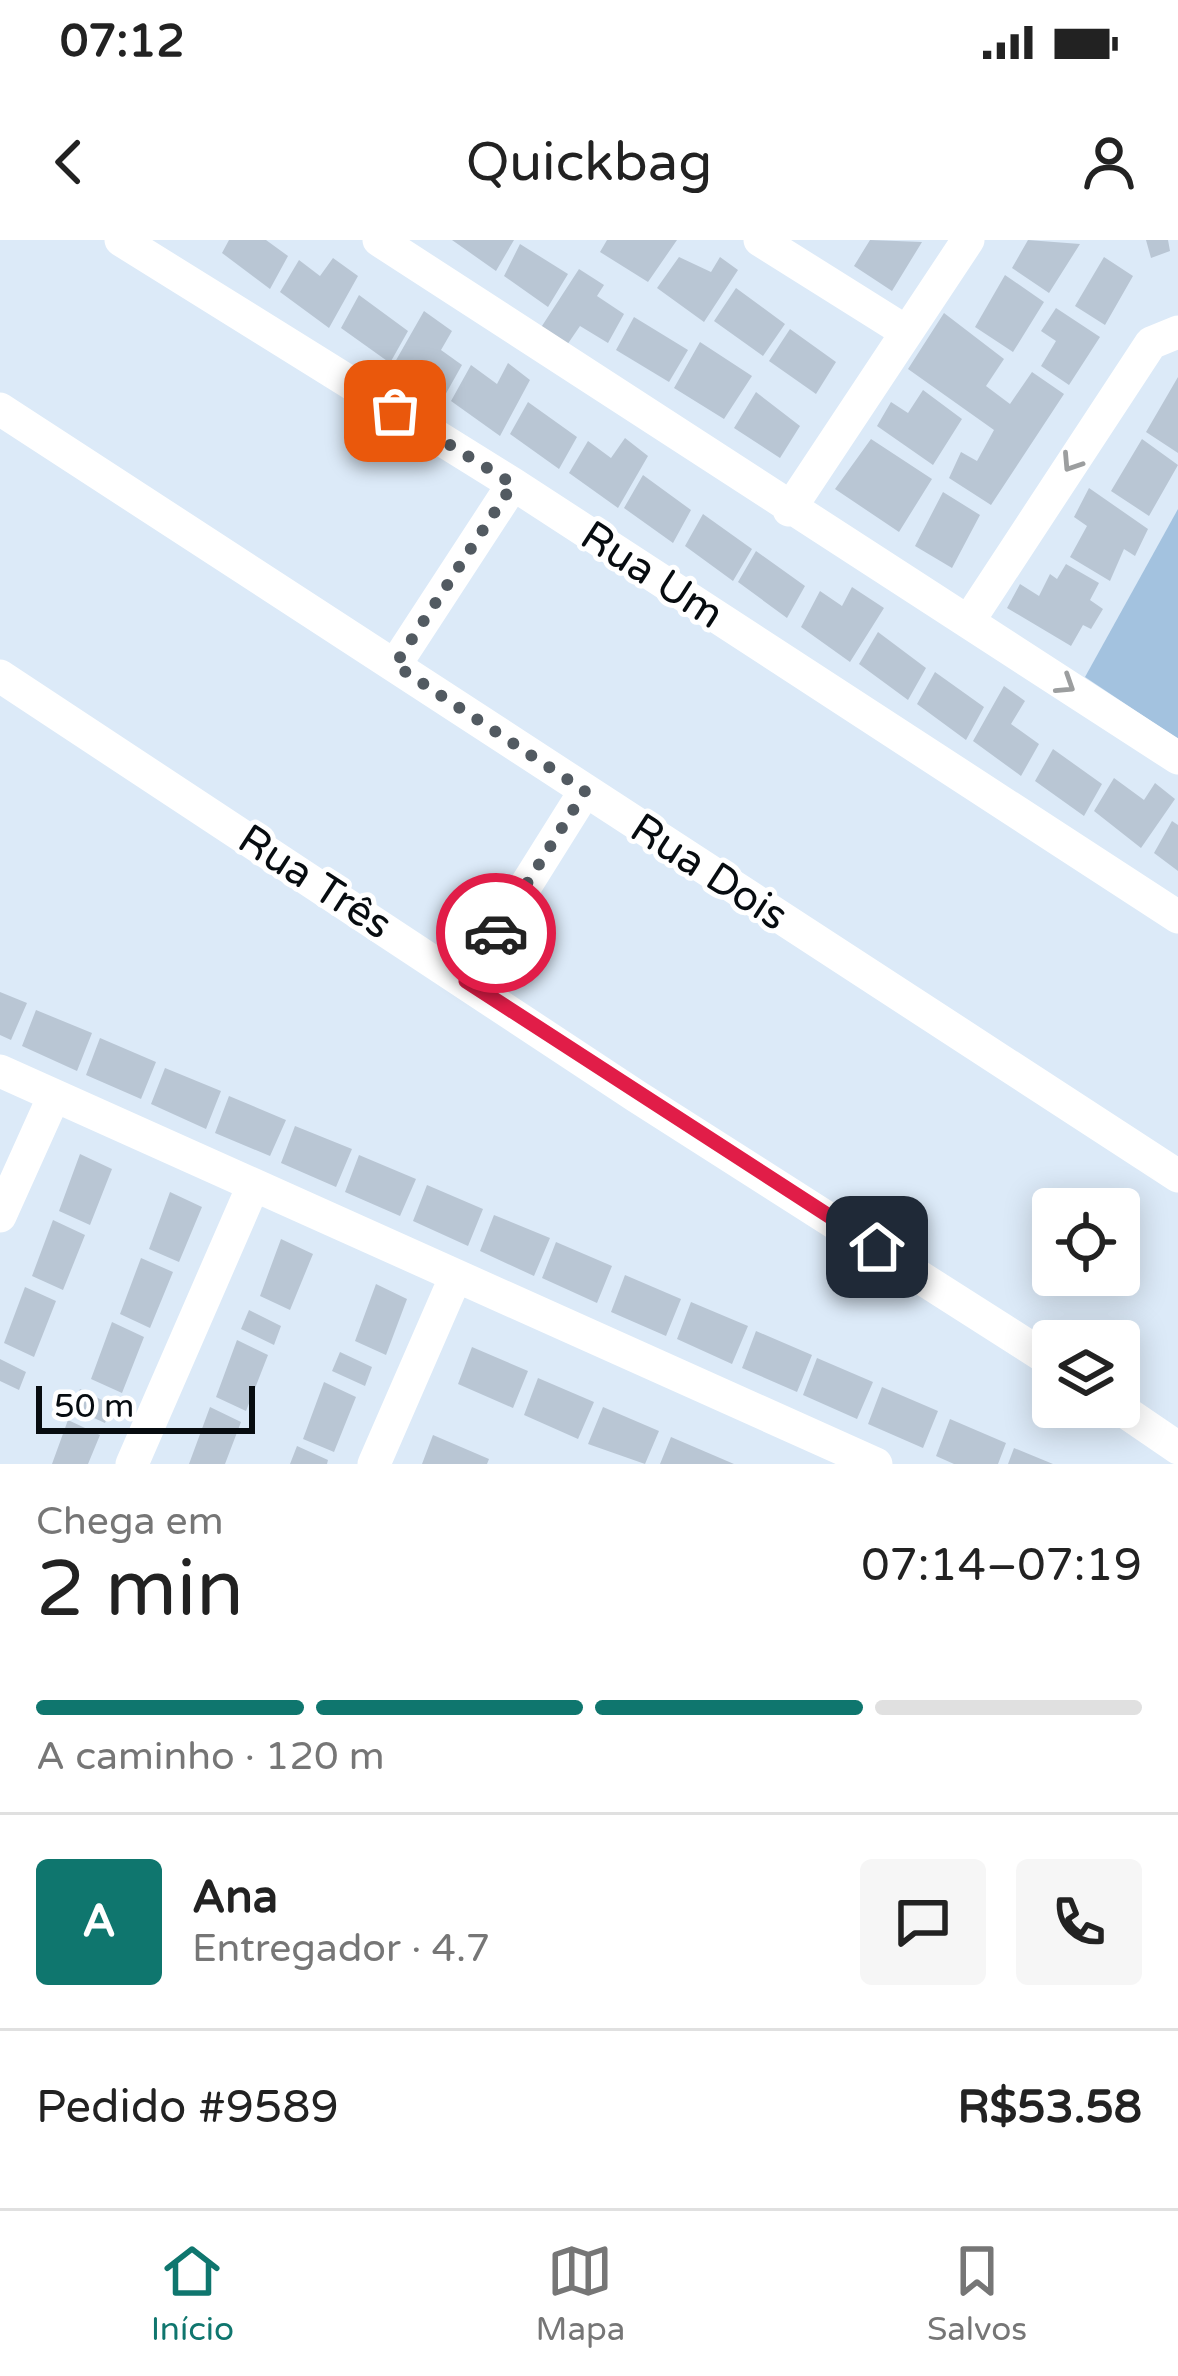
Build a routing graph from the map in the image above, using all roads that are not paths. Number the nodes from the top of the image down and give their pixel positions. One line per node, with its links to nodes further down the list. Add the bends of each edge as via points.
1 (121, 240): 8 (street, Rua Um)
2 (379, 240): 9 (street)
3 (760, 240): 5 (street)
4 (968, 240): 5 (street)
5 (905, 331): 9 (street)
6 (1178, 332): 10 (street, one-way to 10, via 1151,343)
7 (0, 409): 11 (street, Rua Dois)
8 (513, 484): 11 (street); 15 (street, Rua Um)
9 (789, 510): 10 (street)
10 (968, 622): 13 (street, one-way to 13)
11 (395, 665): 14 (street, Rua Dois)
12 (0, 676): 16 (street, Rua Três)
13 (1178, 758)
14 (585, 791): 16 (street); 19 (street, Rua Dois)
15 (1178, 916)
16 (466, 981): 23 (street, Rua Três)
17 (0, 1071): 18 (street)
18 (54, 1096): 20 (street); 21 (street)
19 (1178, 1176)
20 (253, 1186): 22 (street); 26 (street)
21 (0, 1216)
22 (455, 1278): 27 (street); 28 (street)
23 (1032, 1348)
24 (1140, 1422): 25 (street)
25 (1178, 1448)
26 (132, 1464)
27 (374, 1464)
28 (876, 1464)

